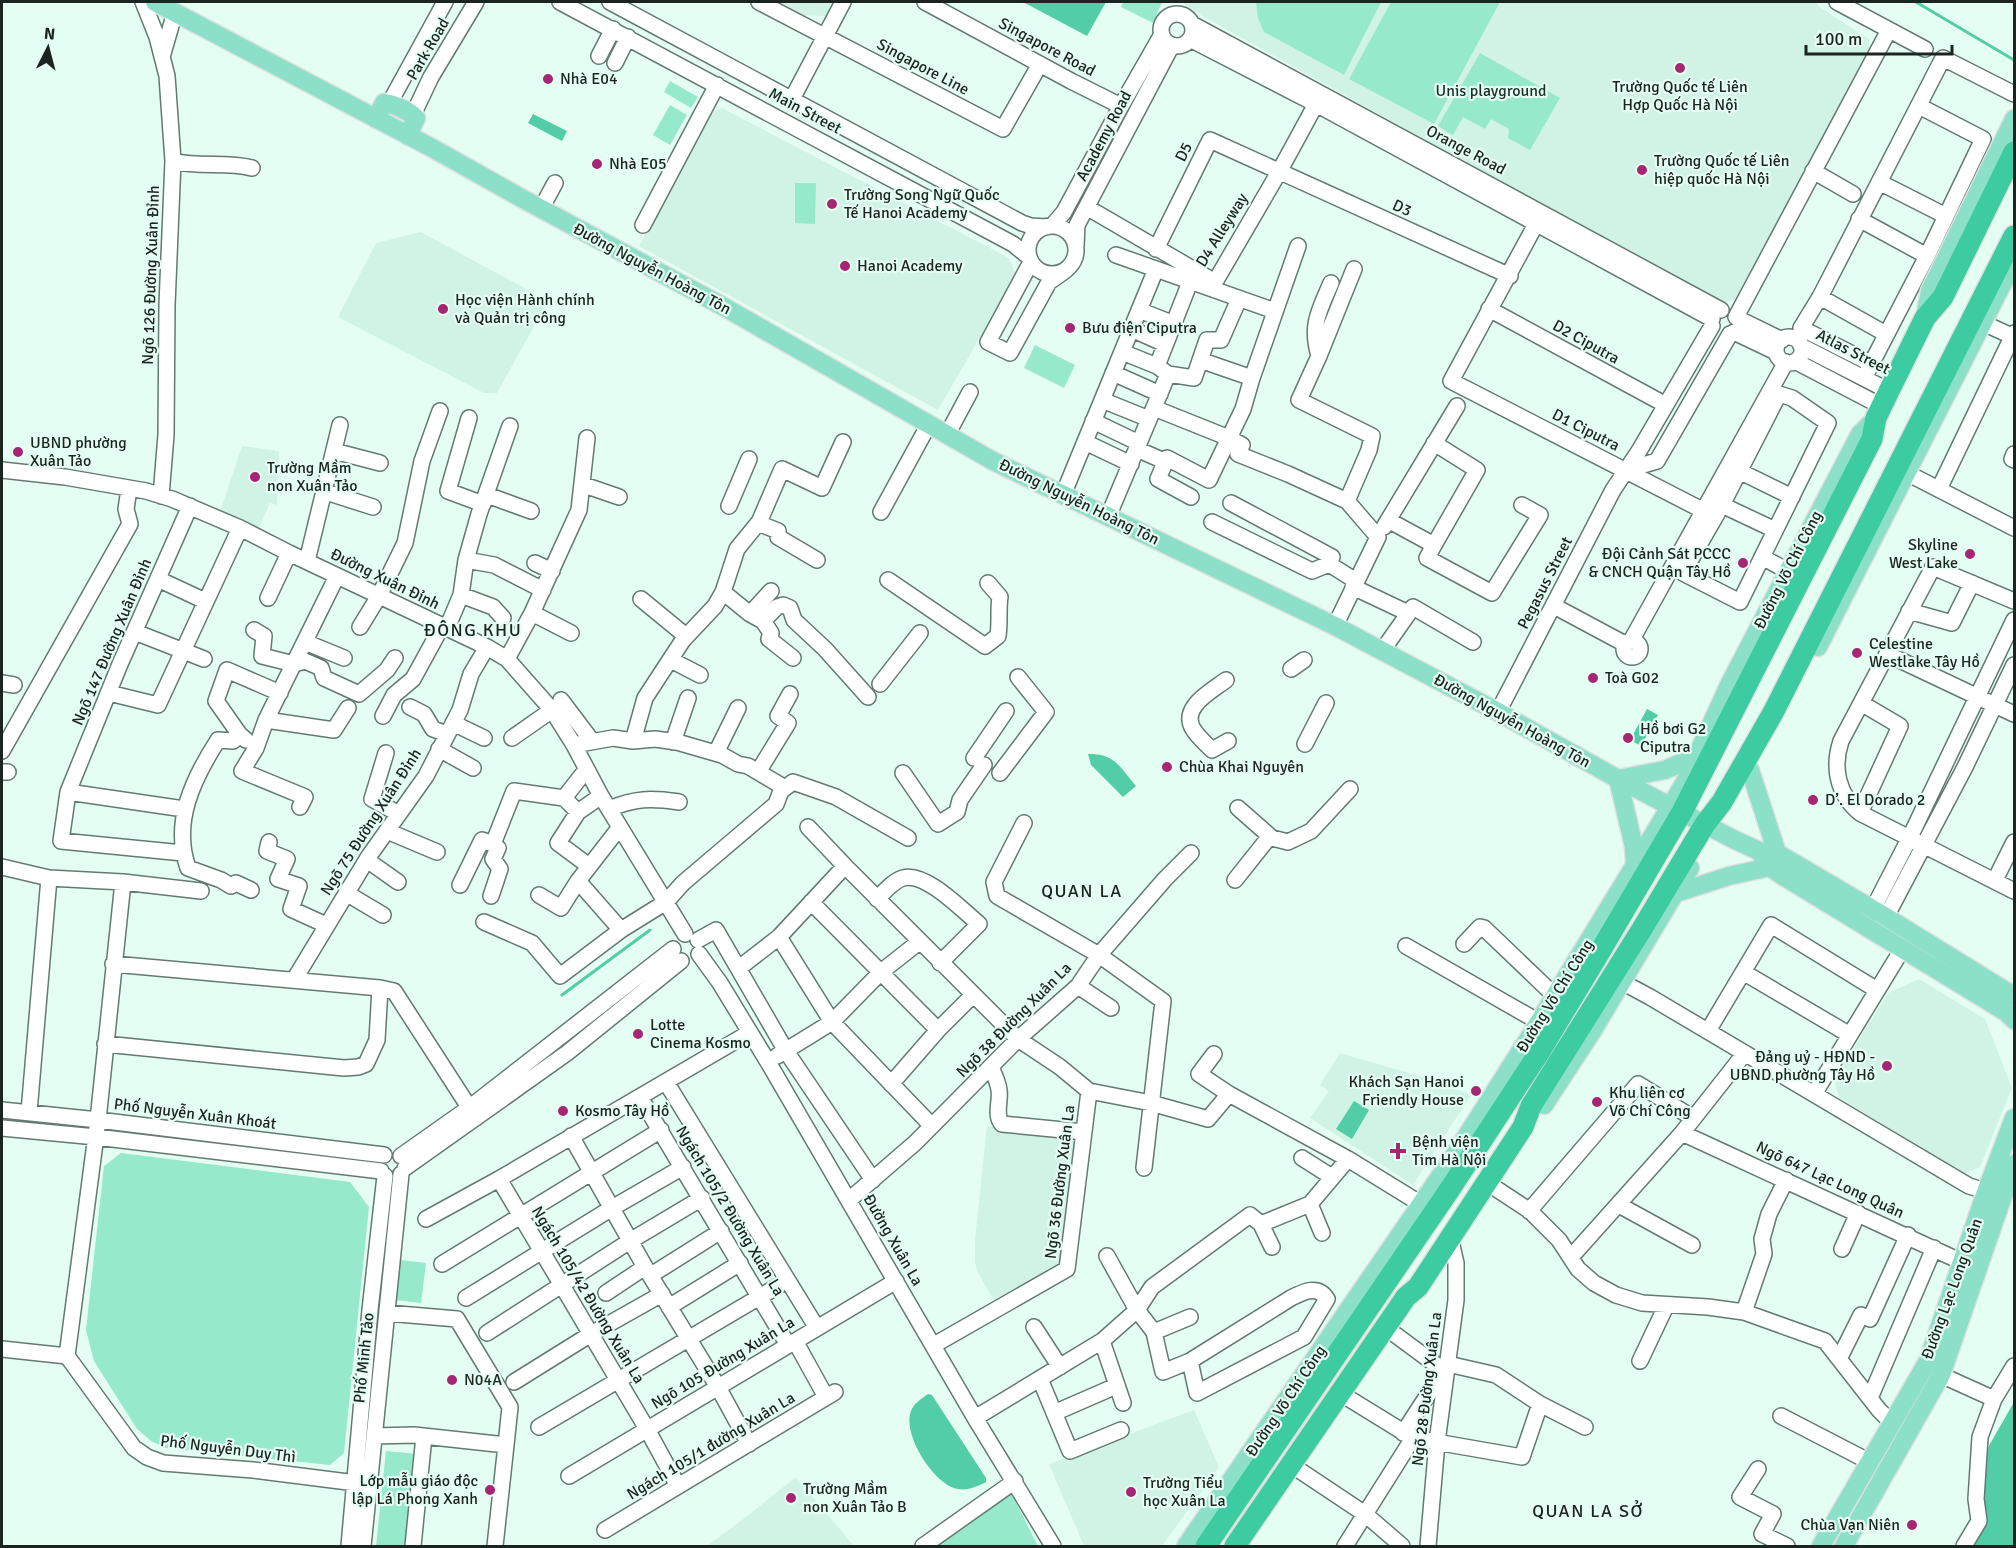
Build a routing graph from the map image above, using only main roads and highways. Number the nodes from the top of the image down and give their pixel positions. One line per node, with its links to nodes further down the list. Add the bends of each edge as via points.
1 (155, 2): 2 (main road, Đường Nguyễn Hoàng Tôn)
2 (376, 119): 4 (main road, Đường Nguyễn Hoàng Tôn); 4 (main road, via 384,104 413,115 416,118)
3 (2014, 119): 8 (main road, Đường Võ Chí Công, via 1930,291)
4 (408, 136): 12 (main road, Đường Nguyễn Hoàng Tôn, via 726,308 993,461 1335,626)
5 (2014, 152): 8 (highway, Đường Võ Chí Công, via 1943,297)
6 (2014, 236): 14 (highway)
7 (2014, 261): 11 (main road, via 1783,716)
8 (1925, 318): 9 (highway, Đường Võ Chí Công)
9 (1882, 405): 10 (main road, Đường Võ Chí Công, via 1860,434 1729,685); 15 (highway, Đường Võ Chí Công, via 1872,439)
10 (1698, 755): 12 (main road, via 1665,770); 13 (main road, Đường Võ Chí Công)
11 (1750, 770): 14 (main road); 19 (main road)
12 (1618, 779): 15 (main road, Đường Nguyễn Hoàng Tôn); 20 (main road)
13 (1685, 782): 15 (highway)
14 (1728, 799): 16 (highway)
15 (1676, 809): 16 (main road, Đường Nguyễn Hoàng Tôn); 17 (highway, Đường Võ Chí Công)
16 (1709, 826): 18 (highway); 19 (main road, Đường Nguyễn Hoàng Tôn); 25 (highway, via 1531,1106)
17 (1656, 844): 20 (main road, Đường Võ Chí Công); 30 (highway, Đường Võ Chí Công, via 1539,1053)
18 (1698, 854): 21 (main road)
19 (1768, 857): 21 (main road, via 1726,877); 22 (main road, Đường Nguyễn Hoàng Tôn, via 1880,913); 23 (main road, Đường Nguyễn Hoàng Tôn)
20 (1635, 865): 29 (main road, Đường Võ Chí Công, via 1421,1204)
21 (1676, 893): 25 (main road, via 1540,1111)
22 (2014, 996)
23 (2014, 1020)
24 (2014, 1118): 27 (main road, Đường Lạc Long Quân)
25 (1523, 1127): 28 (highway)
26 (2014, 1164): 27 (main road, Đường Lạc Long Quân)
27 (1995, 1194): 35 (main road, Đường Lạc Long Quân, via 1962,1262 1928,1361); 36 (main road, Đường Lạc Long Quân, via 1941,1375)
28 (1418, 1287): 33 (highway, via 1406,1297); 34 (main road, via 1415,1302)
29 (1255, 1446): 30 (highway); 31 (main road, Đường Võ Chí Công)
30 (1254, 1478): 32 (highway, Đường Võ Chí Công)
31 (1186, 1546)
32 (1206, 1546)
33 (1235, 1546)
34 (1246, 1546)
35 (1821, 1546)
36 (1844, 1546)

